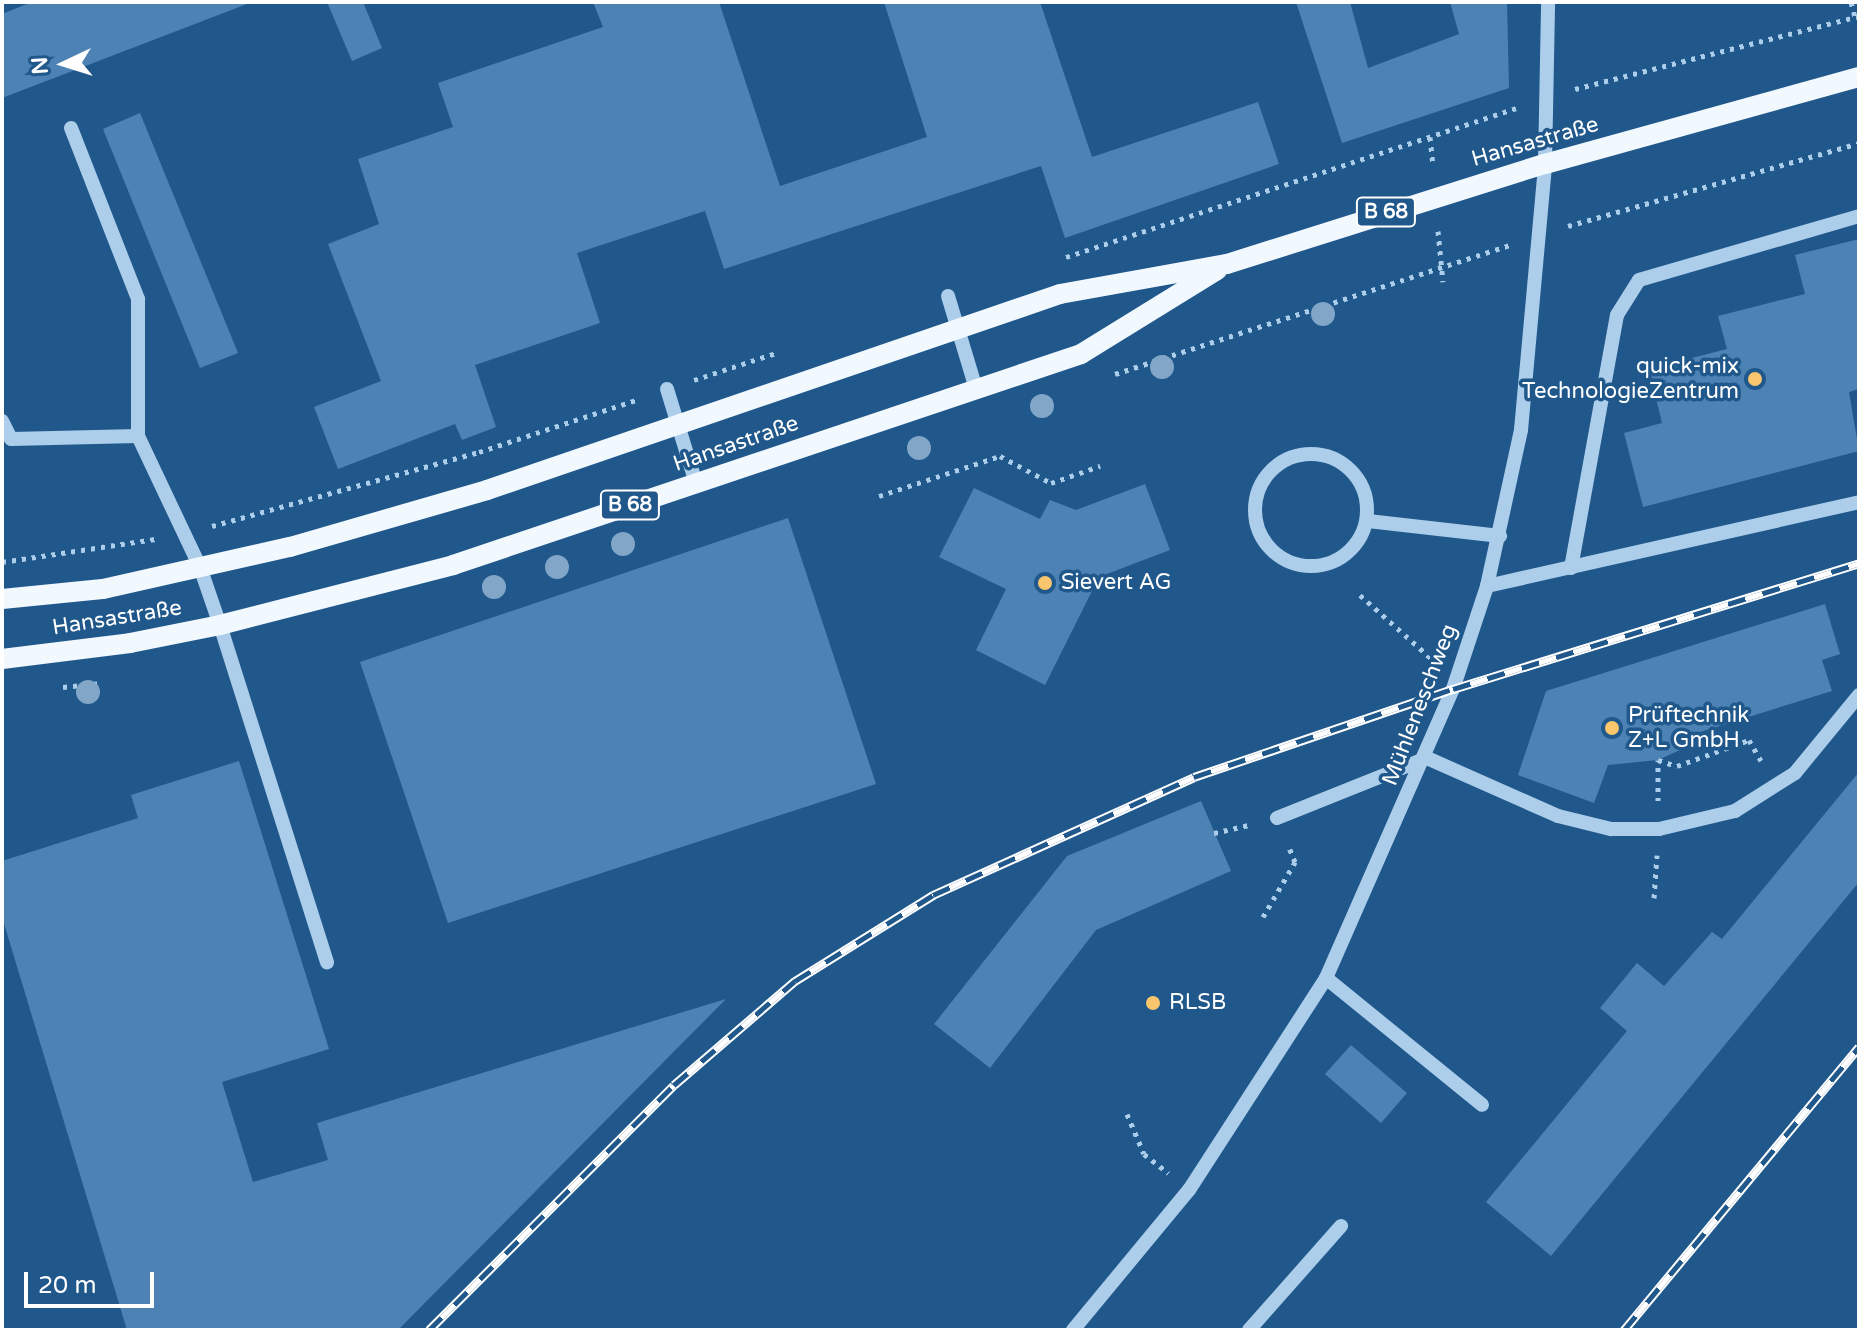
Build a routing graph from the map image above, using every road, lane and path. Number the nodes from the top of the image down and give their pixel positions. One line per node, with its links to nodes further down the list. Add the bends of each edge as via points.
1 (1548, 2): 5 (street, Mühleneschweg)
2 (1851, 2): 3 (path)
3 (1857, 16): 5 (path)
4 (1859, 77): 8 (main road, Hansastraße / B 68)
5 (1549, 97): 8 (street, Mühleneschweg); 11 (path)
6 (71, 128): 20 (street, via 138,299)
7 (1859, 143): 10 (path)
8 (1545, 164): 10 (street, Mühleneschweg); 12 (main road, Hansastraße / B 68)
9 (1859, 216): 30 (street, via 1639,280 1617,315)
10 (1540, 235): 27 (street, Mühleneschweg, via 1521,430)
11 (1053, 261)
12 (1227, 264): 14 (main road, Hansastraße / B 68, via 1060,294); 17 (main road, Hansastraße / B 68, via 1081,354)
13 (948, 296): 14 (street)
14 (957, 329): 17 (street); 19 (main road, Hansastraße / B 68)
15 (785, 350): 16 (path)
16 (667, 389): 19 (street); 26 (path, via 479,452)
17 (976, 389): 22 (main road, Hansastraße / B 68)
18 (2, 421): 20 (street, via 11,439)
19 (678, 425): 22 (street); 29 (main road, Hansastraße / B 68, via 487,490)
20 (138, 436): 26 (street)
21 (1100, 466): 23 (path, via 1051,483 1000,456)
22 (696, 483): 34 (main road, Hansastraße / B 68, via 453,565)
23 (879, 496)
24 (1859, 502): 30 (street)
25 (1368, 521): 25 (street, via 1362,485 1336,459 1319,454 1283,461 1269,472 1254,506 1256,525 1271,549 1295,565 1313,567 1348,553); 27 (street)
26 (183, 533): 28 (path); 29 (street)
27 (1500, 536): 31 (street, Mühleneschweg)
28 (2, 562)
29 (200, 567): 33 (main road, Hansastraße / B 68, via 103,589); 34 (street)
30 (1571, 568): 31 (street)
31 (1487, 586): 36 (street, Mühleneschweg)
32 (1360, 595): 36 (path, via 1415,648)
33 (2, 599)
34 (220, 625): 35 (main road, Hansastraße / B 68); 44 (street)
35 (2, 659)
36 (1457, 676): 38 (street, Mühleneschweg)
37 (1859, 695): 40 (street, via 1795,773)
38 (1427, 758): 40 (street, via 1558,816 1611,829 1659,829 1735,811); 41 (street); 45 (street, Mühleneschweg)
39 (1658, 760): 40 (path, via 1677,766 1749,740)
40 (1775, 786)
41 (1277, 818): 42 (path); 43 (path, via 1295,862)
42 (1214, 833)
43 (1263, 917)
44 (327, 962)
45 (1326, 978): 46 (street); 48 (street, Mühleneschweg)
46 (1482, 1105)
47 (1127, 1114): 48 (path, via 1144,1154)
48 (1189, 1190): 50 (street, Mühleneschweg)
49 (1341, 1226): 51 (street)
50 (1073, 1330)
51 (1249, 1330)

